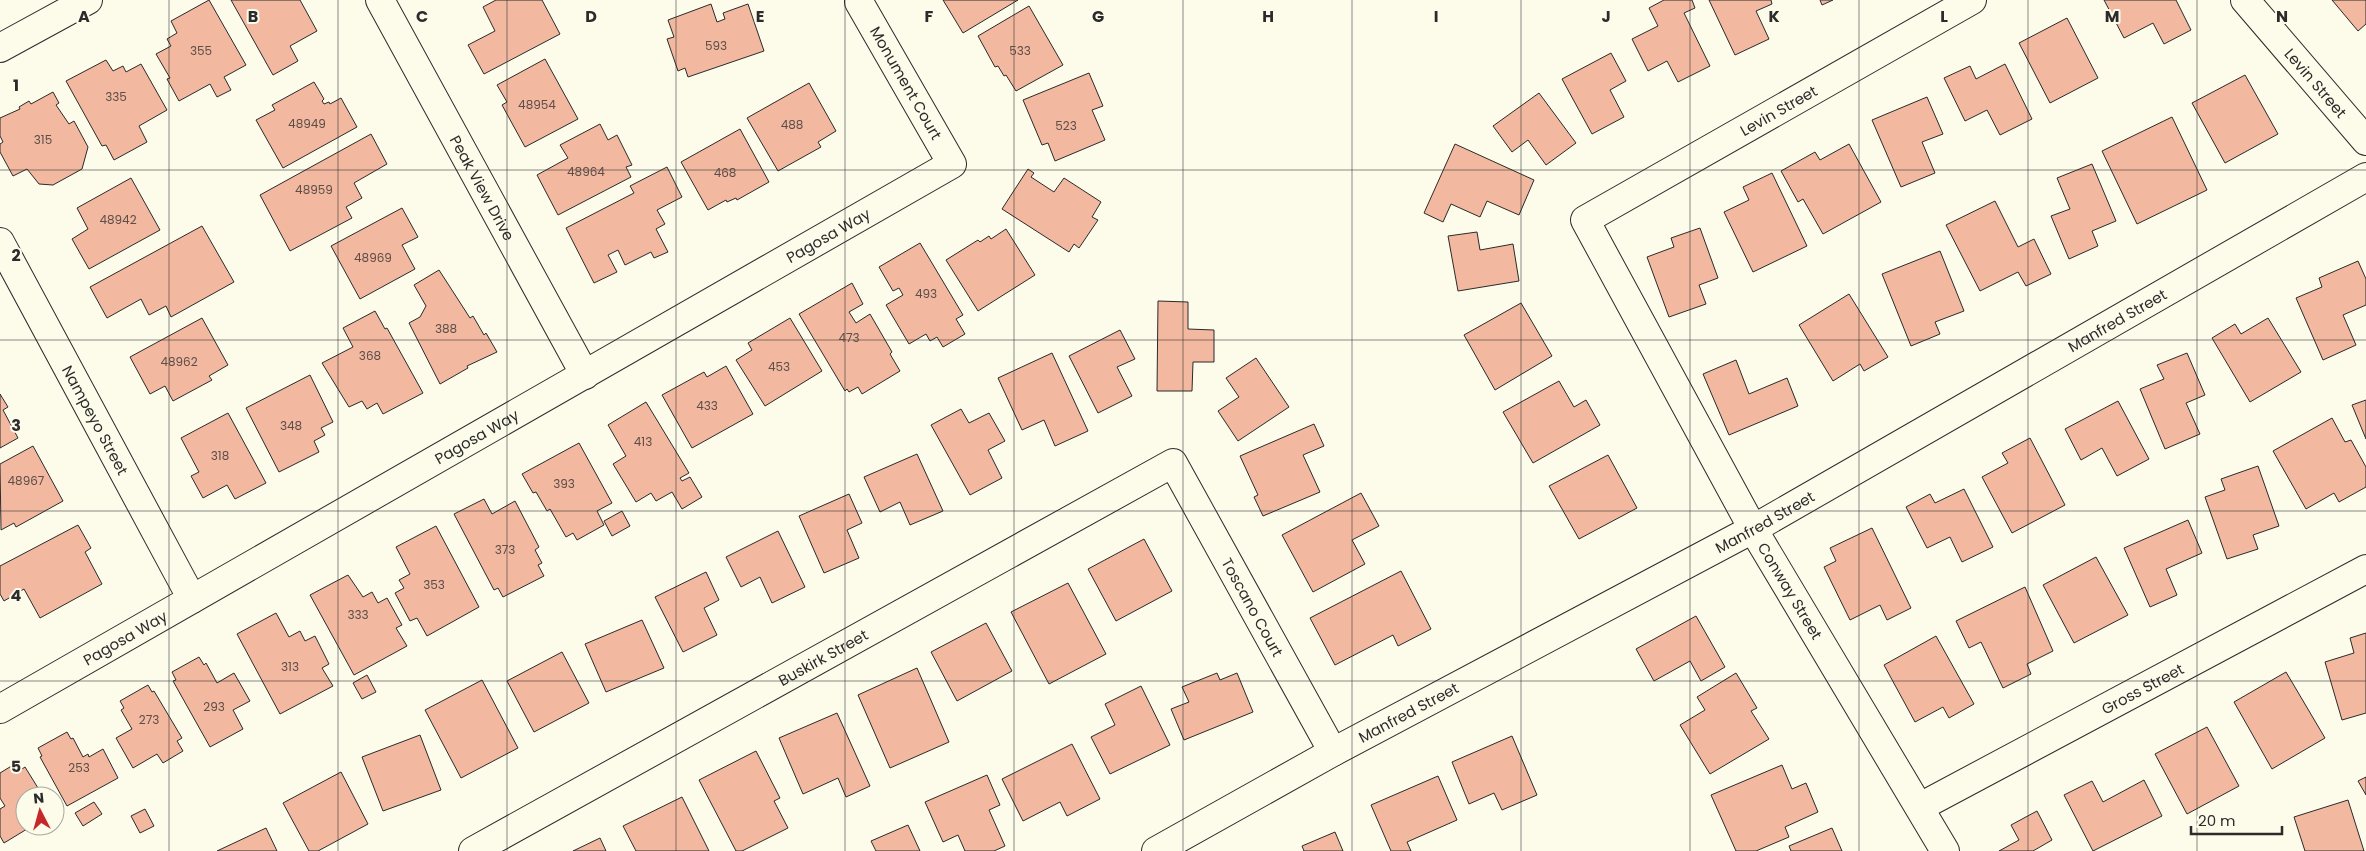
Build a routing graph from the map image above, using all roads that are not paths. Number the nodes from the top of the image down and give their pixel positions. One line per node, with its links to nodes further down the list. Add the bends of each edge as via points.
1 (88, 0): 6 (street)
2 (380, 0): 12 (street, Peak View Drive)
3 (1972, 0): 10 (street, Levin Street)
4 (2245, 0): 7 (street, Levin Street)
5 (859, 2): 8 (street, Monument Court)
6 (0, 48)
7 (2366, 142)
8 (952, 164): 12 (street, Pagosa Way)
9 (2366, 177): 14 (street, Manfred Street)
10 (1584, 220): 14 (street, Conway Street)
11 (0, 242): 16 (street, Nampeyo Street)
12 (585, 375): 16 (street, Pagosa Way)
13 (1173, 463): 18 (street, Toscano Court); 20 (street, Buskirk Street)
14 (1752, 529): 18 (street, Manfred Street); 19 (street, Conway Street)
15 (2366, 569): 19 (street, Gross Street)
16 (192, 599): 17 (street, Pagosa Way)
17 (0, 709)
18 (1332, 752): 21 (street, Manfred Street)
19 (1920, 807): 22 (street, Conway Street)
20 (473, 851)
21 (1156, 851)
22 (1946, 851)

